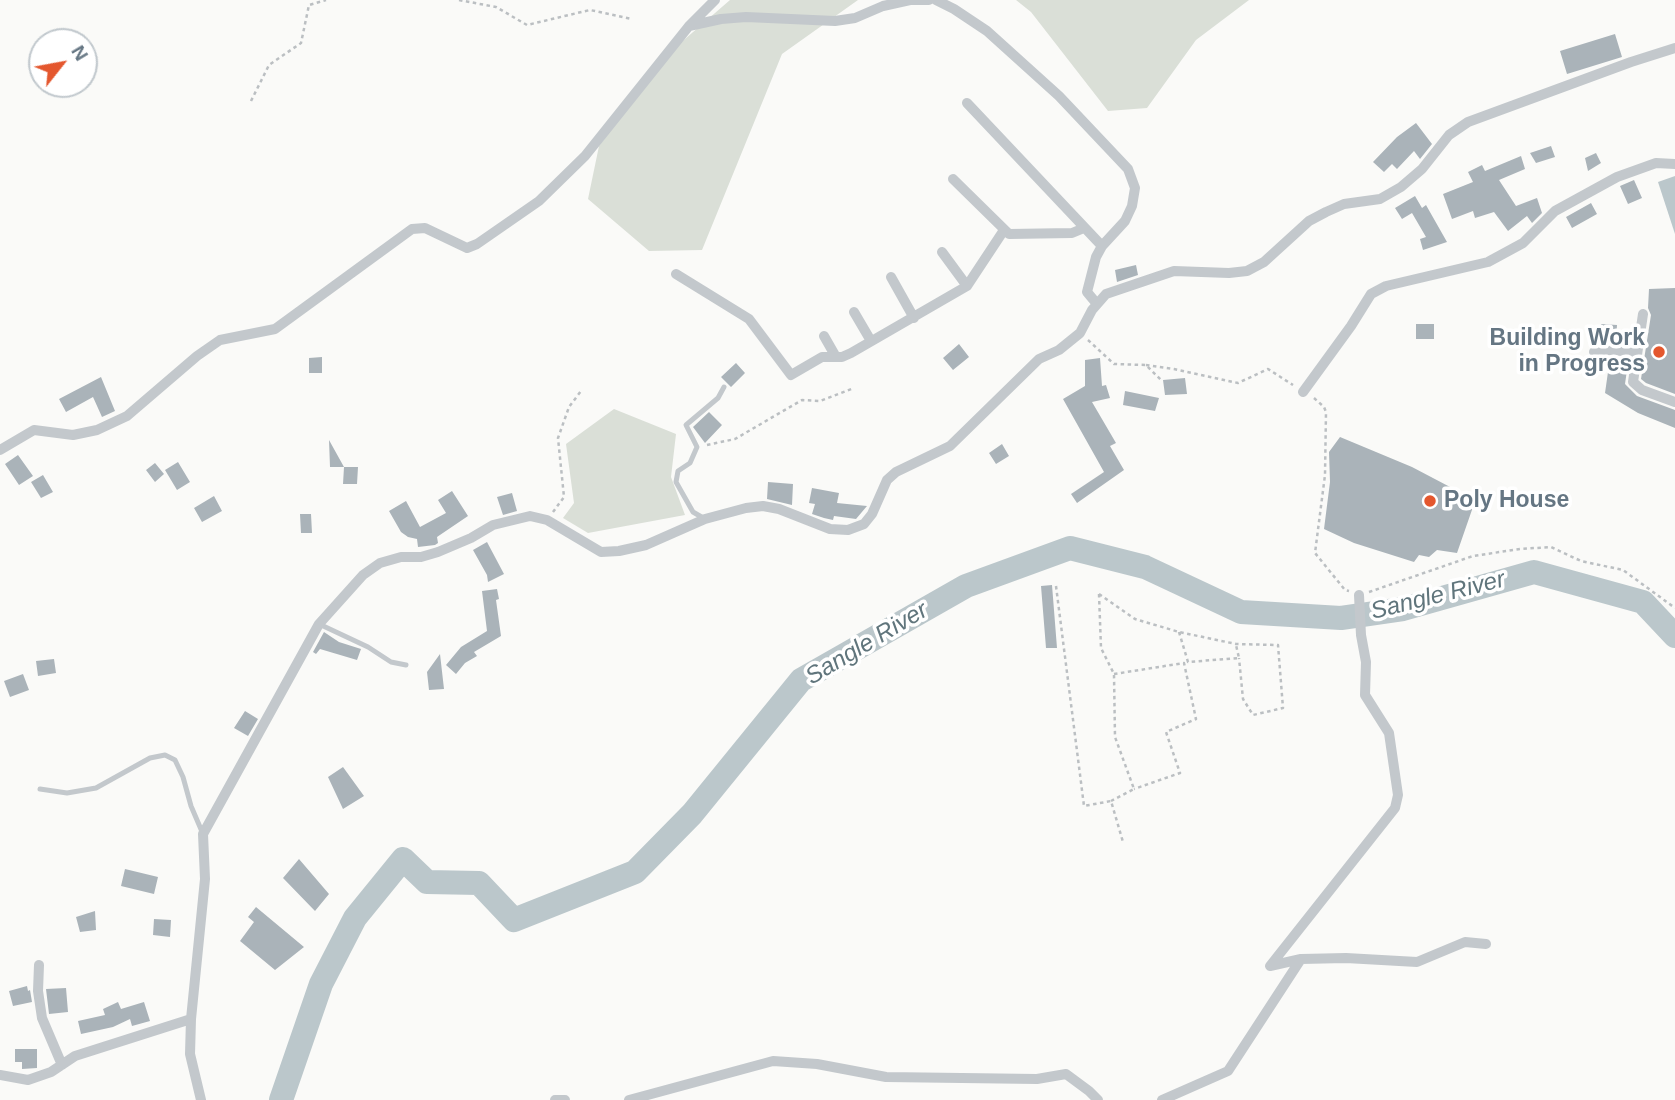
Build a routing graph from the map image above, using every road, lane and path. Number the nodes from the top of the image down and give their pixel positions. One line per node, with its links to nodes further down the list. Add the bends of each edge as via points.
1 (326, 0): 9 (path, via 309,5 301,43 269,65)
2 (459, 0): 6 (path, via 496,6 527,24 590,10)
3 (715, 0): 7 (street)
4 (929, 0): 7 (street, via 883,6 835,21 746,17)
5 (936, 0): 15 (street, via 988,32 1059,96 1128,169 1135,188 1132,206)
6 (632, 19)
7 (688, 26): 38 (street, via 585,156 539,201 477,244 467,248 425,228 412,229 275,328 220,340 127,416 73,435 34,430)
8 (1675, 48): 20 (street, via 1468,122 1449,135 1401,187 1380,199 1344,204 1309,221 1264,262 1247,271 1174,271 1106,294)
9 (251, 101)
10 (967, 103): 13 (street)
11 (1675, 163): 35 (street, via 1631,170 1555,211 1523,243 1488,262 1386,286 1371,294)
12 (953, 179): 14 (street)
13 (1084, 228): 14 (street, via 1072,233 1009,234); 15 (street)
14 (1004, 230): 19 (street)
15 (1102, 246): 20 (street, via 1087,292)
16 (942, 252): 19 (street)
17 (677, 274): 29 (street, via 749,319 791,375 822,357)
18 (891, 277): 23 (street)
19 (967, 286): 23 (street)
20 (1097, 304): 24 (street)
21 (854, 312): 26 (street)
22 (1643, 314): 28 (street)
23 (914, 317): 26 (street)
24 (1080, 333): 30 (path, via 1114,364); 39 (street, via 1028,368 950,446 896,472 864,524 848,530 830,529 763,506)
25 (824, 336): 29 (street)
26 (871, 341): 29 (street)
27 (1594, 352): 28 (street)
28 (1637, 353): 36 (street, via 1633,382)
29 (836, 357)
30 (1146, 365): 31 (path); 35 (path, via 1238,383 1268,369)
31 (1161, 381)
32 (724, 387): 37 (lane, via 687,425)
33 (854, 388): 37 (path, via 820,401 802,400 735,439)
34 (581, 391): 40 (path, via 569,407 558,439 564,497)
35 (1303, 392): 42 (path, via 1326,412 1325,475 1315,553 1345,590)
36 (1675, 402)
37 (697, 447): 39 (lane, via 690,463 678,471 676,482 693,512)
38 (0, 450)
39 (705, 519): 40 (street, via 646,545 601,552)
40 (547, 520): 44 (street, via 513,519 438,552 380,563)
41 (1056, 586): 52 (path, via 1084,806)
42 (1359, 595): 43 (path, via 1473,556 1550,547 1581,561 1623,570); 56 (street, via 1365,695 1389,733 1398,795 1395,808 1270,966)
43 (1675, 608)
44 (318, 624): 48 (lane, via 391,662); 53 (street)
45 (1179, 632): 46 (path); 47 (path, via 1188,662); 49 (path, via 1135,619 1099,594 1101,648)
46 (1236, 644): 47 (path); 47 (path, via 1278,645 1283,708 1253,715 1243,699)
47 (1238, 658)
48 (406, 665)
49 (1114, 674): 51 (path, via 1115,737); 51 (path, via 1184,663 1196,719 1167,732 1180,773)
50 (40, 789): 53 (lane, via 67,793 96,788 150,758 165,755 175,760)
51 (1134, 789): 52 (path)
52 (1111, 801): 54 (path)
53 (203, 834): 58 (street, via 205,879)
54 (1123, 842)
55 (1486, 944): 56 (street, via 1465,942 1417,962)
56 (1301, 959): 66 (street, via 1228,1071)
57 (39, 965): 59 (street, via 42,1018)
58 (191, 1019): 59 (street, via 75,1056); 61 (street, via 190,1054)
59 (62, 1065): 60 (street, via 28,1080)
60 (0, 1075)
61 (201, 1100)
62 (555, 1100): 63 (street)
63 (565, 1100)
64 (629, 1100): 65 (street, via 773,1061 886,1077 1037,1079 1066,1074)
65 (1098, 1100)
66 (1162, 1100)

